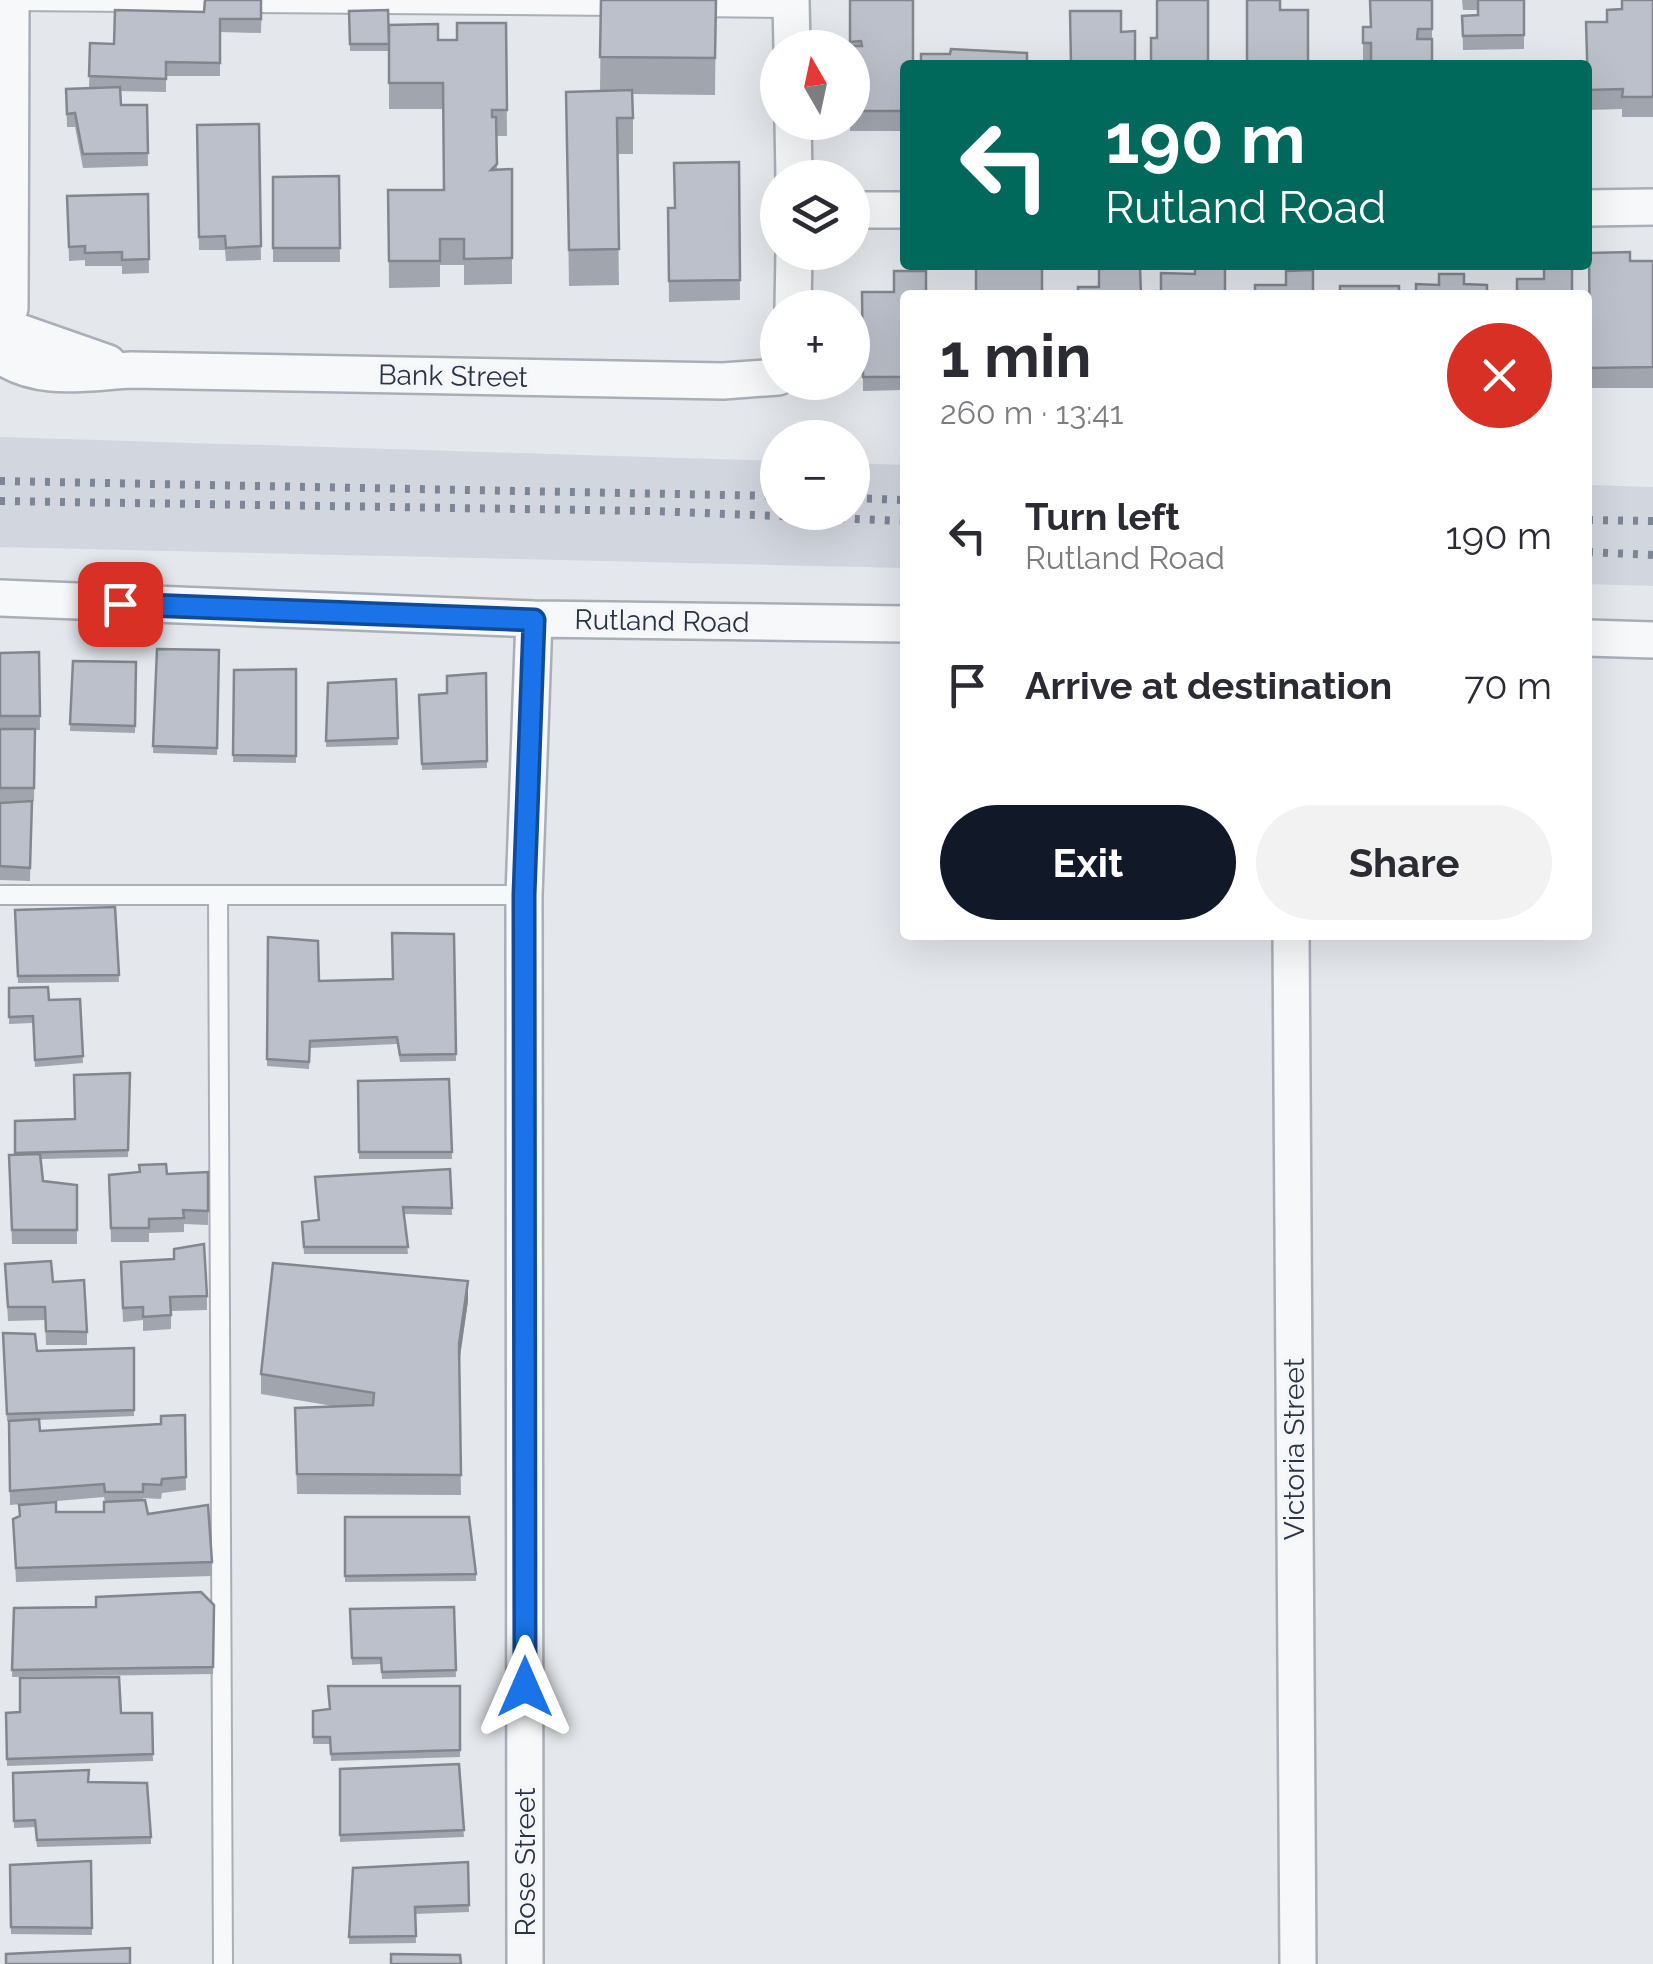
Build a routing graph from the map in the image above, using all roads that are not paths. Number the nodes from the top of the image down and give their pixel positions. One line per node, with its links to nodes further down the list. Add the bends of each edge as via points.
1 (11, 0): 2 (lane); 8 (street, via 10,308)
2 (791, 4): 3 (street)
3 (792, 30)
4 (1653, 207): 5 (street)
5 (1592, 208)
6 (870, 210): 7 (street)
7 (900, 210)
8 (2, 339): 9 (street, Bank Street, via 132,370)
9 (760, 379)
10 (0, 598): 11 (street, Rutland Road)
11 (534, 620): 12 (street, Rutland Road); 16 (street, Rose Street)
12 (900, 624)
13 (1592, 638): 14 (street)
14 (1653, 640)
15 (0, 895): 17 (lane)
16 (524, 895): 17 (lane); 20 (street, Rose Street)
17 (218, 896): 19 (lane)
18 (1291, 940): 21 (street, Victoria Street)
19 (223, 1964)
20 (525, 1964)
21 (1298, 1964)

